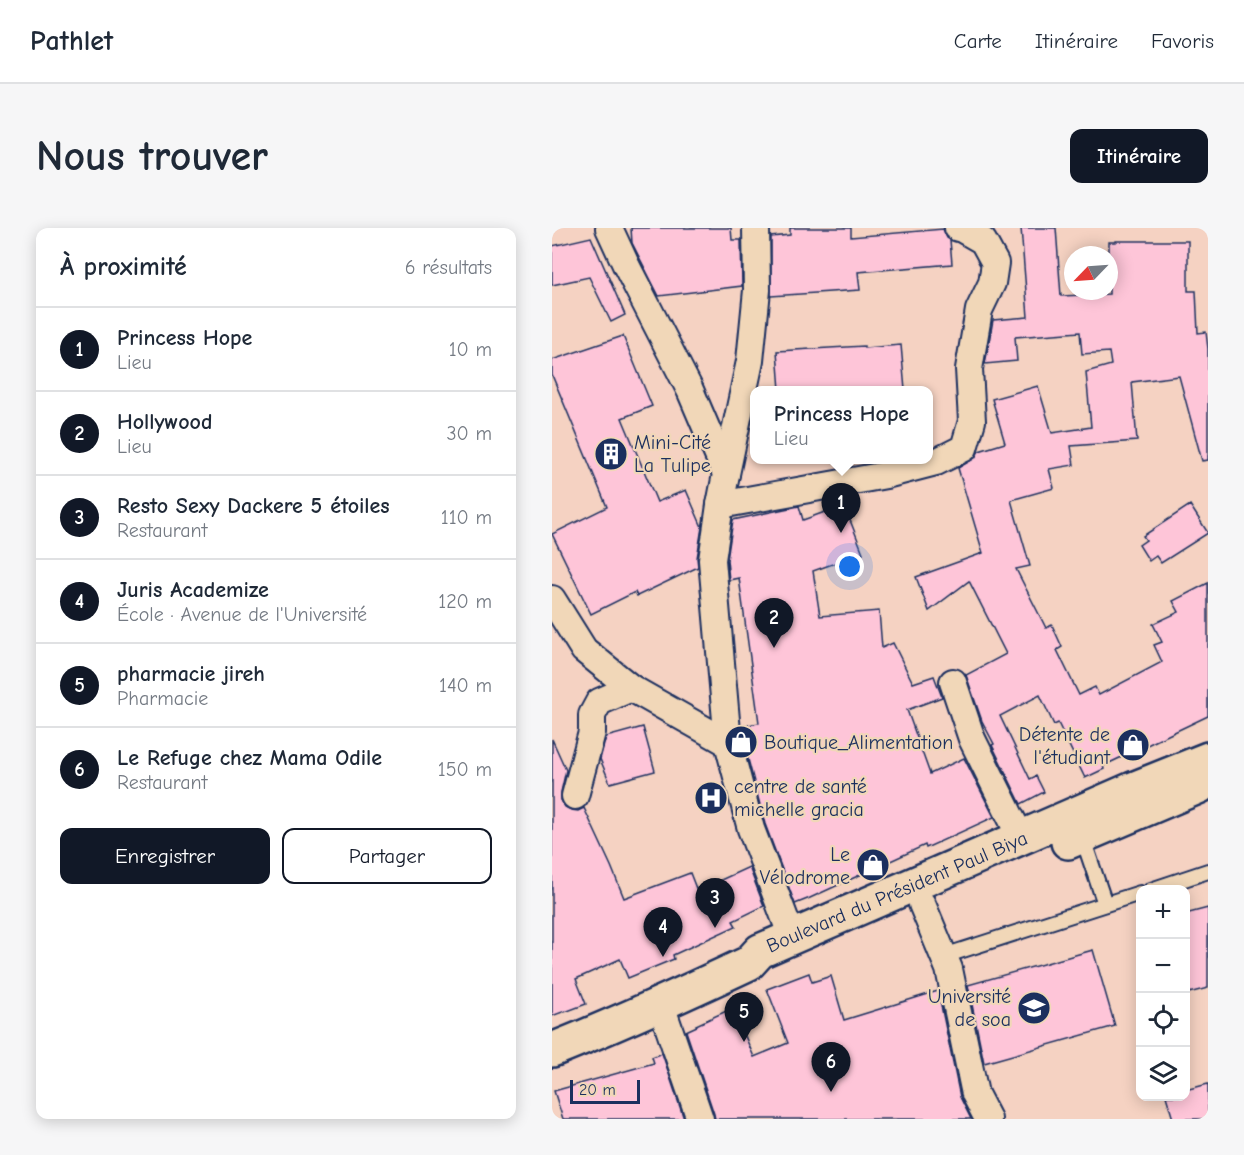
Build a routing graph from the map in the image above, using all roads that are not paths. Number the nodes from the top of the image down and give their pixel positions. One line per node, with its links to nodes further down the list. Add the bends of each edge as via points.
1 (609, 228): 6 (street, via 690,390)
2 (756, 228): 6 (street, via 757,290 750,362)
3 (958, 228): 4 (street, via 983,241 995,262 992,283 979,310 970,359 972,422 964,448)
4 (933, 463)
5 (928, 464): 7 (street)
6 (726, 474): 7 (street)
7 (720, 505): 11 (street, via 712,560)
8 (552, 599): 10 (street, via 584,650)
9 (953, 682): 15 (street, via 972,739)
10 (631, 688): 11 (street); 13 (street, via 599,702 592,715 592,732)
11 (728, 743): 21 (street, via 751,830)
12 (1204, 775): 14 (main road, Boulevard du Président Paul Biya); 15 (main road, Boulevard du Président Paul Biya, via 1133,789)
13 (575, 796)
14 (1082, 836): 19 (main road, Boulevard du Président Paul Biya); 20 (lane)
15 (1021, 838): 21 (main road, Boulevard du Président Paul Biya)
16 (1208, 871): 17 (lane)
17 (1166, 885)
18 (1136, 894): 20 (lane)
19 (921, 904): 22 (street); 23 (main road, Boulevard du Président Paul Biya, via 797,958 766,965)
20 (1105, 904): 22 (lane)
21 (792, 937): 23 (main road, Boulevard du Président Paul Biya, via 760,951)
22 (944, 956): 27 (street, via 950,969 975,1094)
23 (749, 963): 24 (main road)
24 (661, 1005): 25 (main road); 26 (street)
25 (552, 1050)
26 (700, 1119)
27 (988, 1119)

